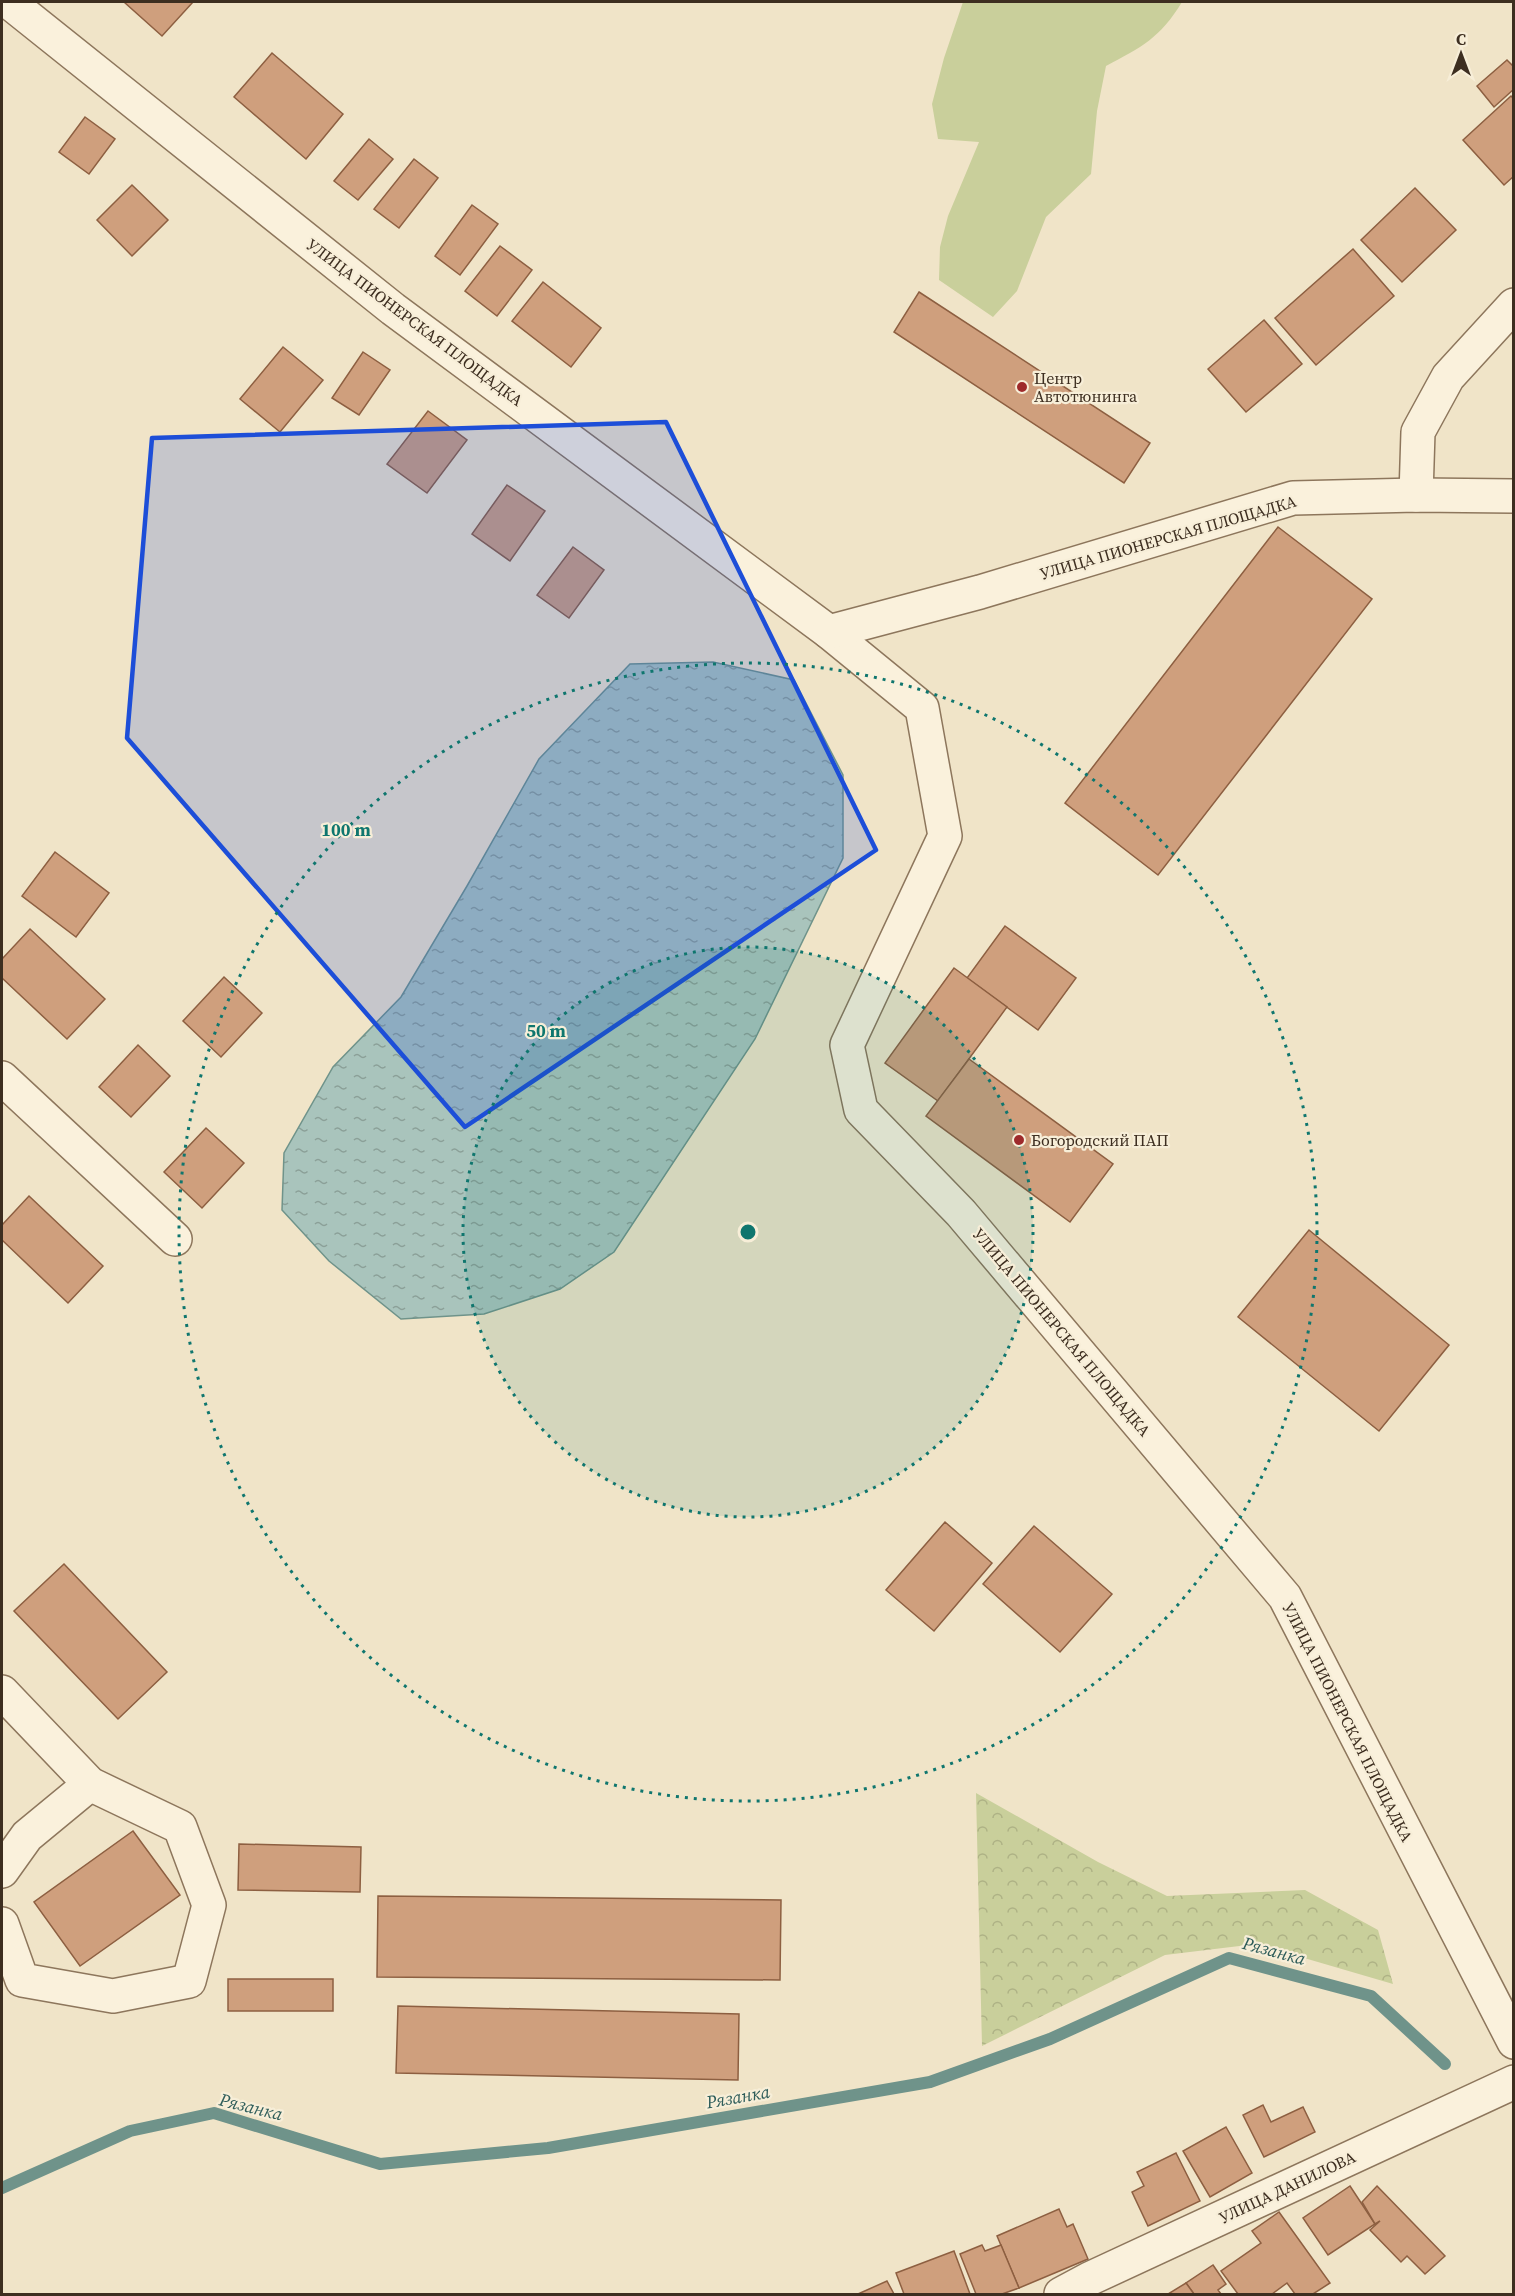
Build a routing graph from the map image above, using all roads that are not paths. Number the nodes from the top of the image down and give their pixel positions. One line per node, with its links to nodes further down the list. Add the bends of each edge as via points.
1 (9, 2): 5 (street, УЛИЦА ПИОНЕРСКАЯ ПЛОЩАДКА, via 393,309)
2 (1514, 305): 3 (street, via 1448,377 1418,432)
3 (1416, 495): 4 (street, УЛИЦА ПИОНЕРСКАЯ ПЛОЩАДКА); 5 (street, УЛИЦА ПИОНЕРСКАЯ ПЛОЩАДКА, via 1293,498 980,592)
4 (1514, 496)
5 (829, 632): 12 (street, УЛИЦА ПИОНЕРСКАЯ ПЛОЩАДКА, via 922,708 945,836 847,1045 861,1110 961,1213 1284,1598)
6 (2, 1078): 7 (street)
7 (175, 1239)
8 (2, 1692): 9 (street)
9 (90, 1784): 10 (street, via 27,1836); 11 (street, via 180,1827 209,1905 189,1981 113,1996 22,1980)
10 (2, 1871)
11 (2, 1924)
12 (1514, 2042)
13 (1514, 2082): 14 (street, УЛИЦА ДАНИЛОВА)
14 (1061, 2295)

